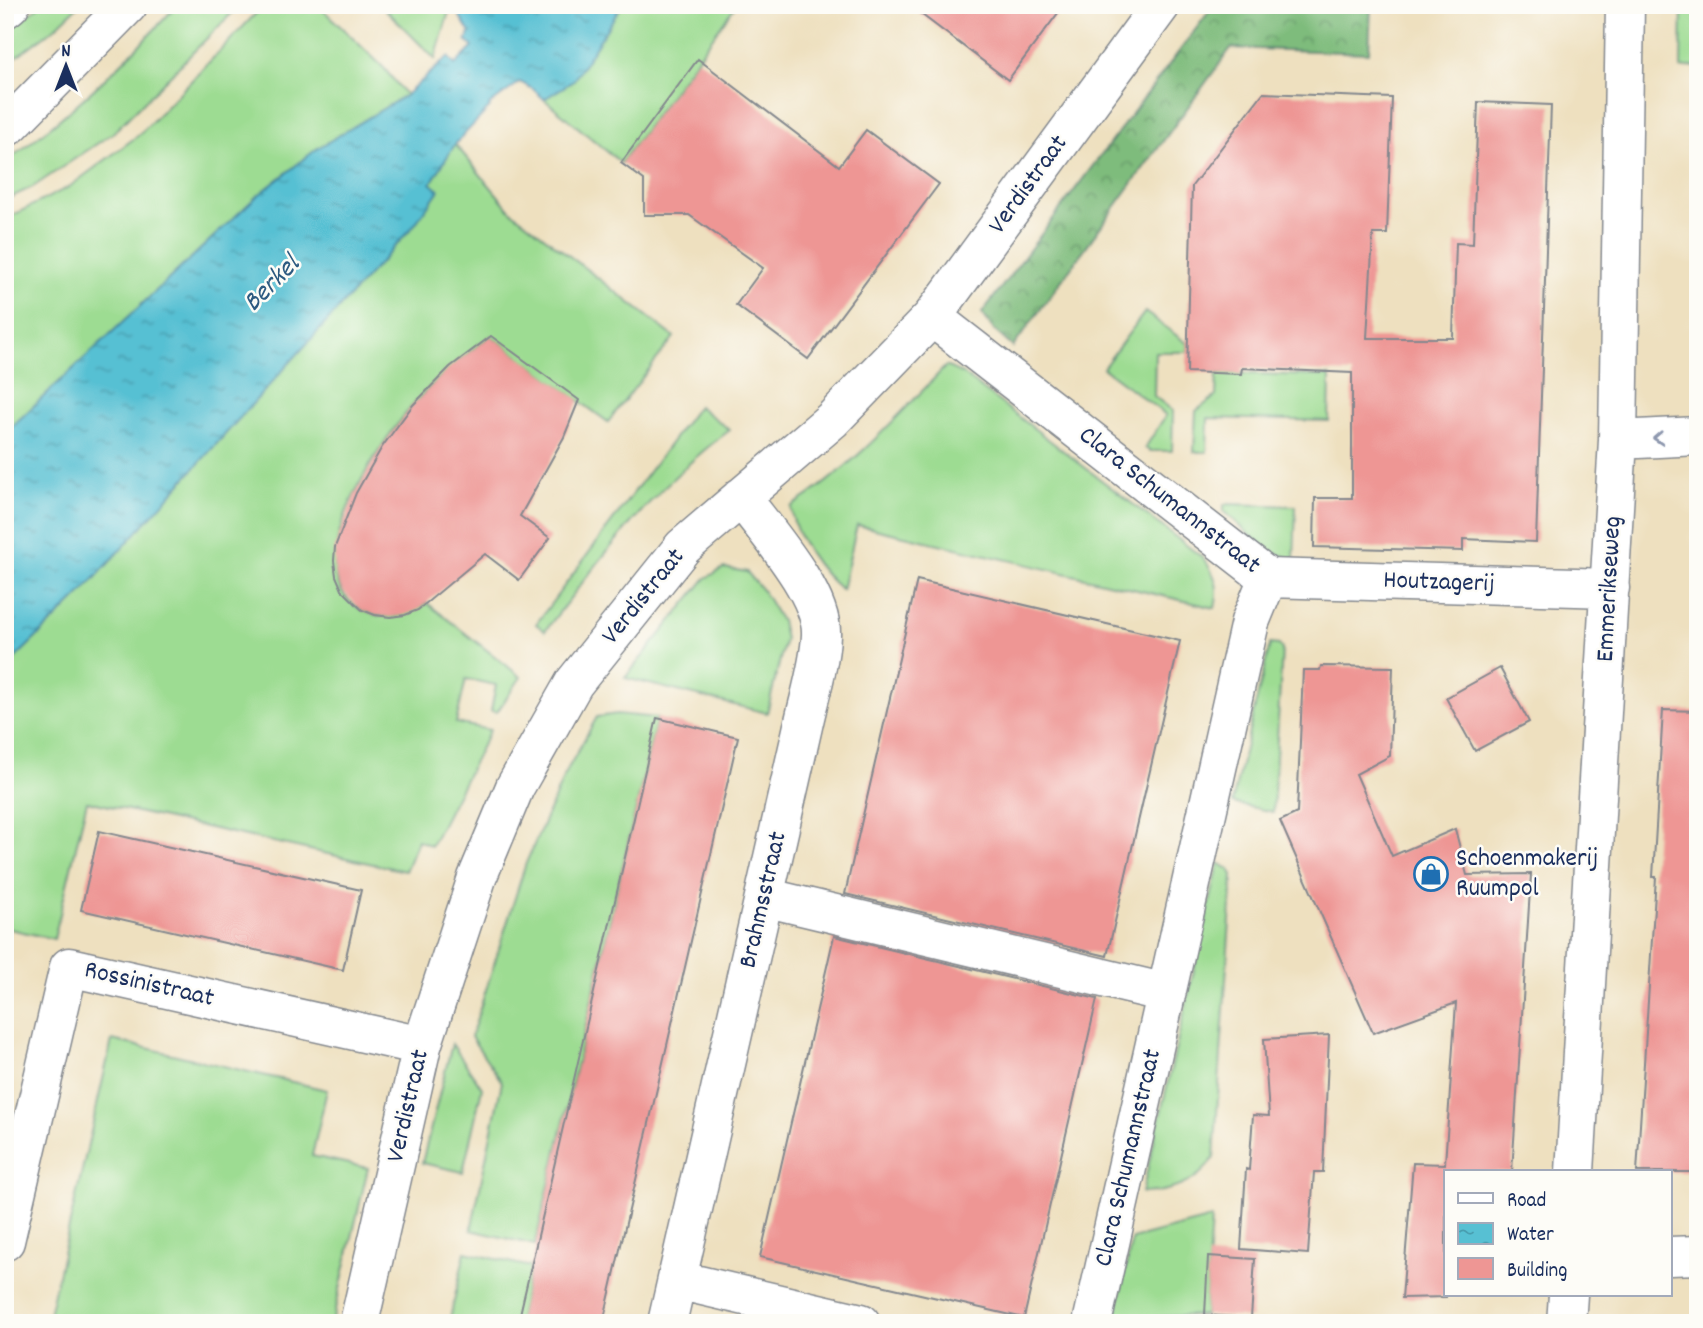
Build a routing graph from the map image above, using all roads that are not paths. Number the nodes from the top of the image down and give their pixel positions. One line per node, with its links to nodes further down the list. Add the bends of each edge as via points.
1 (10, 5): 5 (street)
2 (128, 5): 6 (street)
3 (1161, 5): 7 (street, Verdistraat)
4 (1625, 5): 9 (street, Emmerikseweg)
5 (5, 9)
6 (5, 128)
7 (932, 317): 10 (street, Verdistraat, via 832,420); 11 (street, Clara Schumannstraat)
8 (1698, 436): 9 (street, one-way to 9)
9 (1618, 440): 12 (street, Emmerikseweg)
10 (741, 497): 13 (street, Brahmsstraat, via 806,585 821,626); 15 (street, Verdistraat, via 683,547 574,683 515,788 477,878)
11 (1268, 578): 12 (street, Houtzagerij); 14 (street, Clara Schumannstraat, via 1250,622)
12 (1610, 588): 16 (street, Emmerikseweg)
13 (764, 897): 14 (street); 20 (street, Brahmsstraat)
14 (1166, 993): 25 (street, Clara Schumannstraat)
15 (422, 1046): 17 (street, Rossinistraat, via 69,967); 22 (street, Verdistraat)
16 (1575, 1170)
17 (5, 1241)
18 (1698, 1255): 19 (street)
19 (1672, 1256)
20 (677, 1280): 23 (street, Brahmsstraat); 24 (street)
21 (1568, 1296): 26 (street)
22 (359, 1323)
23 (667, 1323)
24 (860, 1323)
25 (1092, 1323)
26 (1566, 1323)

